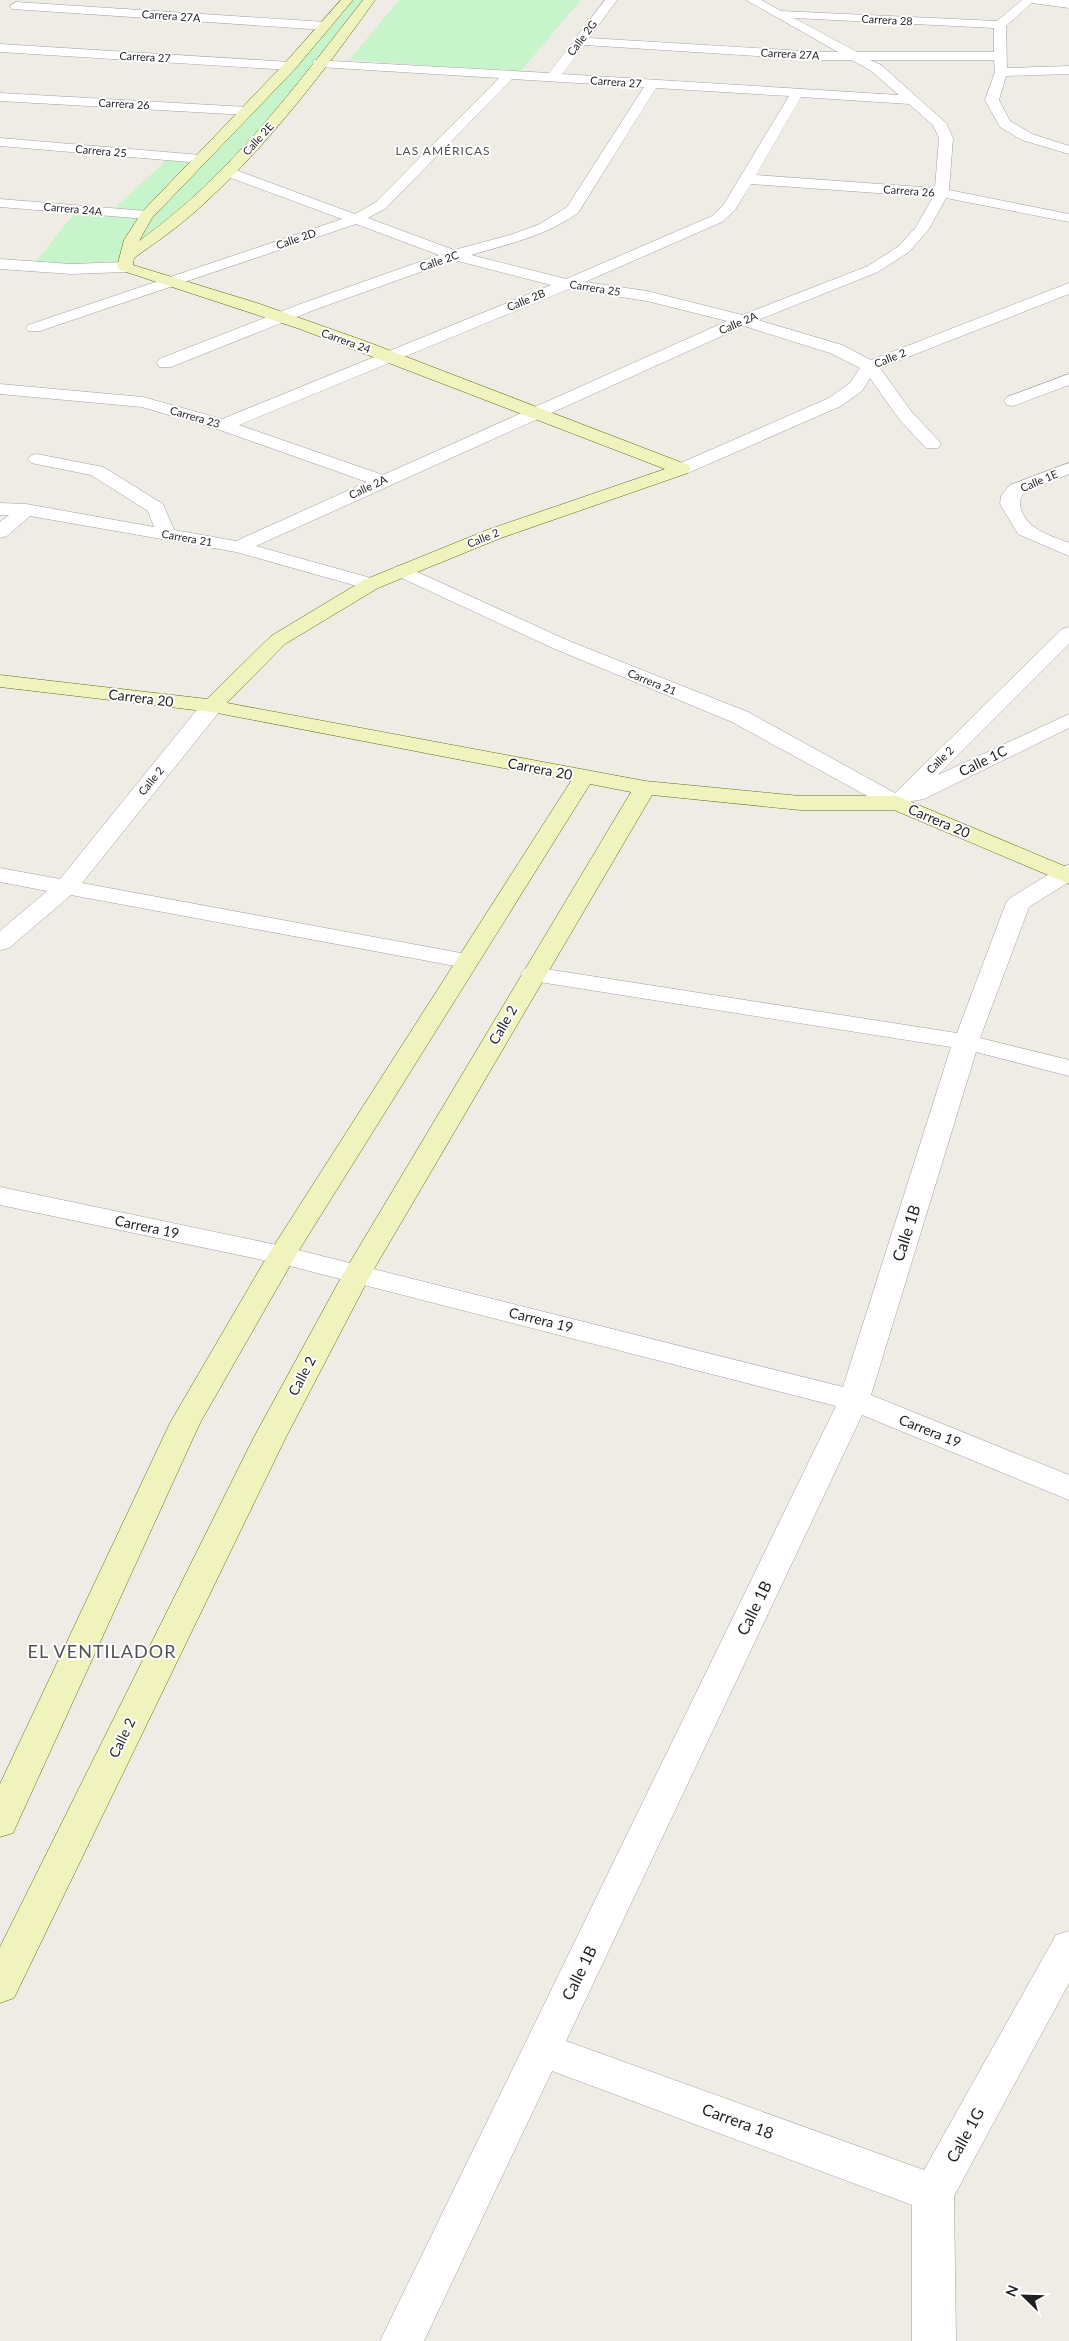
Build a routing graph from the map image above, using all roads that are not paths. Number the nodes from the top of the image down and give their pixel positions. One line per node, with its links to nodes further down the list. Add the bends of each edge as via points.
1 (348, 0): 11 (street, Calle 2E)
2 (369, 0): 16 (street, Calle 2E)
3 (611, 0): 12 (street, Calle 2G)
4 (752, 0): 9 (street, Calle 2A)
5 (1028, 0): 10 (street)
6 (1033, 0): 7 (street)
7 (1069, 4)
8 (17, 6): 11 (street, Carrera 27A)
9 (774, 14): 10 (street, Carrera 28); 14 (street, Calle 2A)
10 (1000, 25): 15 (street)
11 (326, 26): 17 (street, Calle 2E)
12 (580, 41): 14 (street, Carrera 27A); 21 (street, Calle 2G)
13 (0, 48): 17 (street, Carrera 27)
14 (855, 56): 15 (street, Carrera 27A); 25 (street, Calle 2A, via 876,68)
15 (1000, 56): 19 (street)
16 (319, 63): 20 (street, Carrera 27); 30 (street, Calle 2E)
17 (290, 66): 26 (street, Calle 2E)
18 (1069, 70): 19 (street)
19 (1001, 72): 28 (street, via 992,100 1005,124 1027,137)
20 (510, 74): 21 (street, Carrera 27); 36 (street, Calle 2D, via 381,204)
21 (553, 77): 22 (street, Carrera 27)
22 (652, 84): 23 (street, Carrera 27); 37 (street, Calle 2C, via 572,210 535,232)
23 (797, 93): 25 (street, Carrera 27); 31 (street, Calle 2B)
24 (0, 98): 26 (street, Carrera 26)
25 (913, 100): 32 (street, Calle 2A, via 939,123 946,138)
26 (247, 111): 29 (street, Calle 2E)
27 (0, 142): 29 (street, Carrera 25)
28 (1069, 150)
29 (201, 159): 34 (street, Calle 2E)
30 (228, 172): 36 (street, Carrera 25); 38 (street, Calle 2E, via 193,206)
31 (747, 179): 32 (street, Carrera 26); 41 (street, Calle 2B, via 730,207 717,219)
32 (942, 193): 35 (street, Carrera 26); 44 (street, Calle 2A, via 922,229 904,249 872,269)
33 (0, 203): 34 (street, Carrera 24A)
34 (147, 215): 38 (street, Calle 2E, via 132,234)
35 (1069, 218)
36 (356, 219): 37 (street, Carrera 25); 40 (street, Calle 2D)
37 (454, 255): 41 (street, Carrera 25); 43 (street, Calle 2C)
38 (125, 262): 39 (street, Carrera 24, via 71,269); 40 (street, Carrera 24)
39 (0, 264)
40 (168, 282): 43 (street, Carrera 24); 45 (street, Calle 2D)
41 (567, 284): 44 (street, Carrera 25, via 647,296); 46 (street, Calle 2B)
42 (1069, 288): 48 (street, Calle 2)
43 (281, 317): 46 (street, Carrera 24); 47 (street, Calle 2C)
44 (743, 320): 48 (street, Carrera 25, via 836,350); 52 (street, Calle 2A)
45 (34, 328)
46 (387, 356): 52 (street, Carrera 24); 53 (street, Calle 2B)
47 (165, 363)
48 (870, 366): 54 (street, Carrera 25, via 905,415); 57 (street, Calle 2, via 856,387 835,402)
49 (1069, 379): 51 (street)
50 (0, 389): 53 (street, Carrera 23, via 143,402)
51 (1013, 401)
52 (539, 413): 57 (street, Carrera 24); 58 (street, Calle 2A)
53 (223, 425): 58 (street, Carrera 23)
54 (932, 444)
55 (37, 459): 62 (street, via 97,471 156,508)
56 (1069, 468): 64 (street, Calle 1E, via 1017,489 1010,496 1009,504 1025,530)
57 (682, 469): 65 (street, Calle 2, via 494,534)
58 (382, 481): 63 (street, Calle 2A)
59 (0, 509): 60 (street, Carrera 21)
60 (26, 510): 61 (street); 62 (street, Carrera 21)
61 (0, 532)
62 (166, 534): 63 (street, Carrera 21)
63 (238, 547): 66 (street, Carrera 21)
64 (1069, 550)
65 (402, 571): 66 (street, Calle 2); 73 (street, Carrera 21, via 562,645 740,717)
66 (371, 584): 69 (street, Calle 2, via 278,640)
67 (1069, 633): 73 (street, Calle 2)
68 (0, 681): 69 (street, Carrera 20)
69 (212, 706): 71 (street, Carrera 20); 76 (street, Calle 2)
70 (1069, 720): 73 (street, Calle 1C)
71 (584, 777): 72 (street, Carrera 20); 78 (street)
72 (645, 788): 73 (street, Carrera 20, via 800,803); 79 (street, Calle 2)
73 (897, 803): 74 (street, Carrera 20)
74 (1067, 874): 80 (street, Calle 1B, via 1018,903)
75 (0, 875): 76 (street)
76 (66, 886): 77 (street, Calle 2); 78 (street)
77 (0, 943)
78 (466, 961): 83 (street)
79 (533, 974): 80 (street); 84 (street, Calle 2)
80 (966, 1042): 81 (street); 85 (street, Calle 1B)
81 (1069, 1068)
82 (0, 1196): 83 (street, Carrera 19)
83 (282, 1255): 84 (street, Carrera 19); 87 (street, via 185,1423)
84 (357, 1274): 85 (street, Carrera 19); 89 (street, Calle 2, via 268,1439)
85 (854, 1400): 86 (street, Carrera 19); 90 (street, Calle 1B)
86 (1069, 1488)
87 (0, 1822)
88 (1069, 1947): 91 (street, Calle 1G)
89 (0, 1986)
90 (542, 2050): 91 (street, Carrera 18); 92 (street, Calle 1B)
91 (933, 2193): 93 (street, Calle 1G)
92 (402, 2341)
93 (934, 2341)

